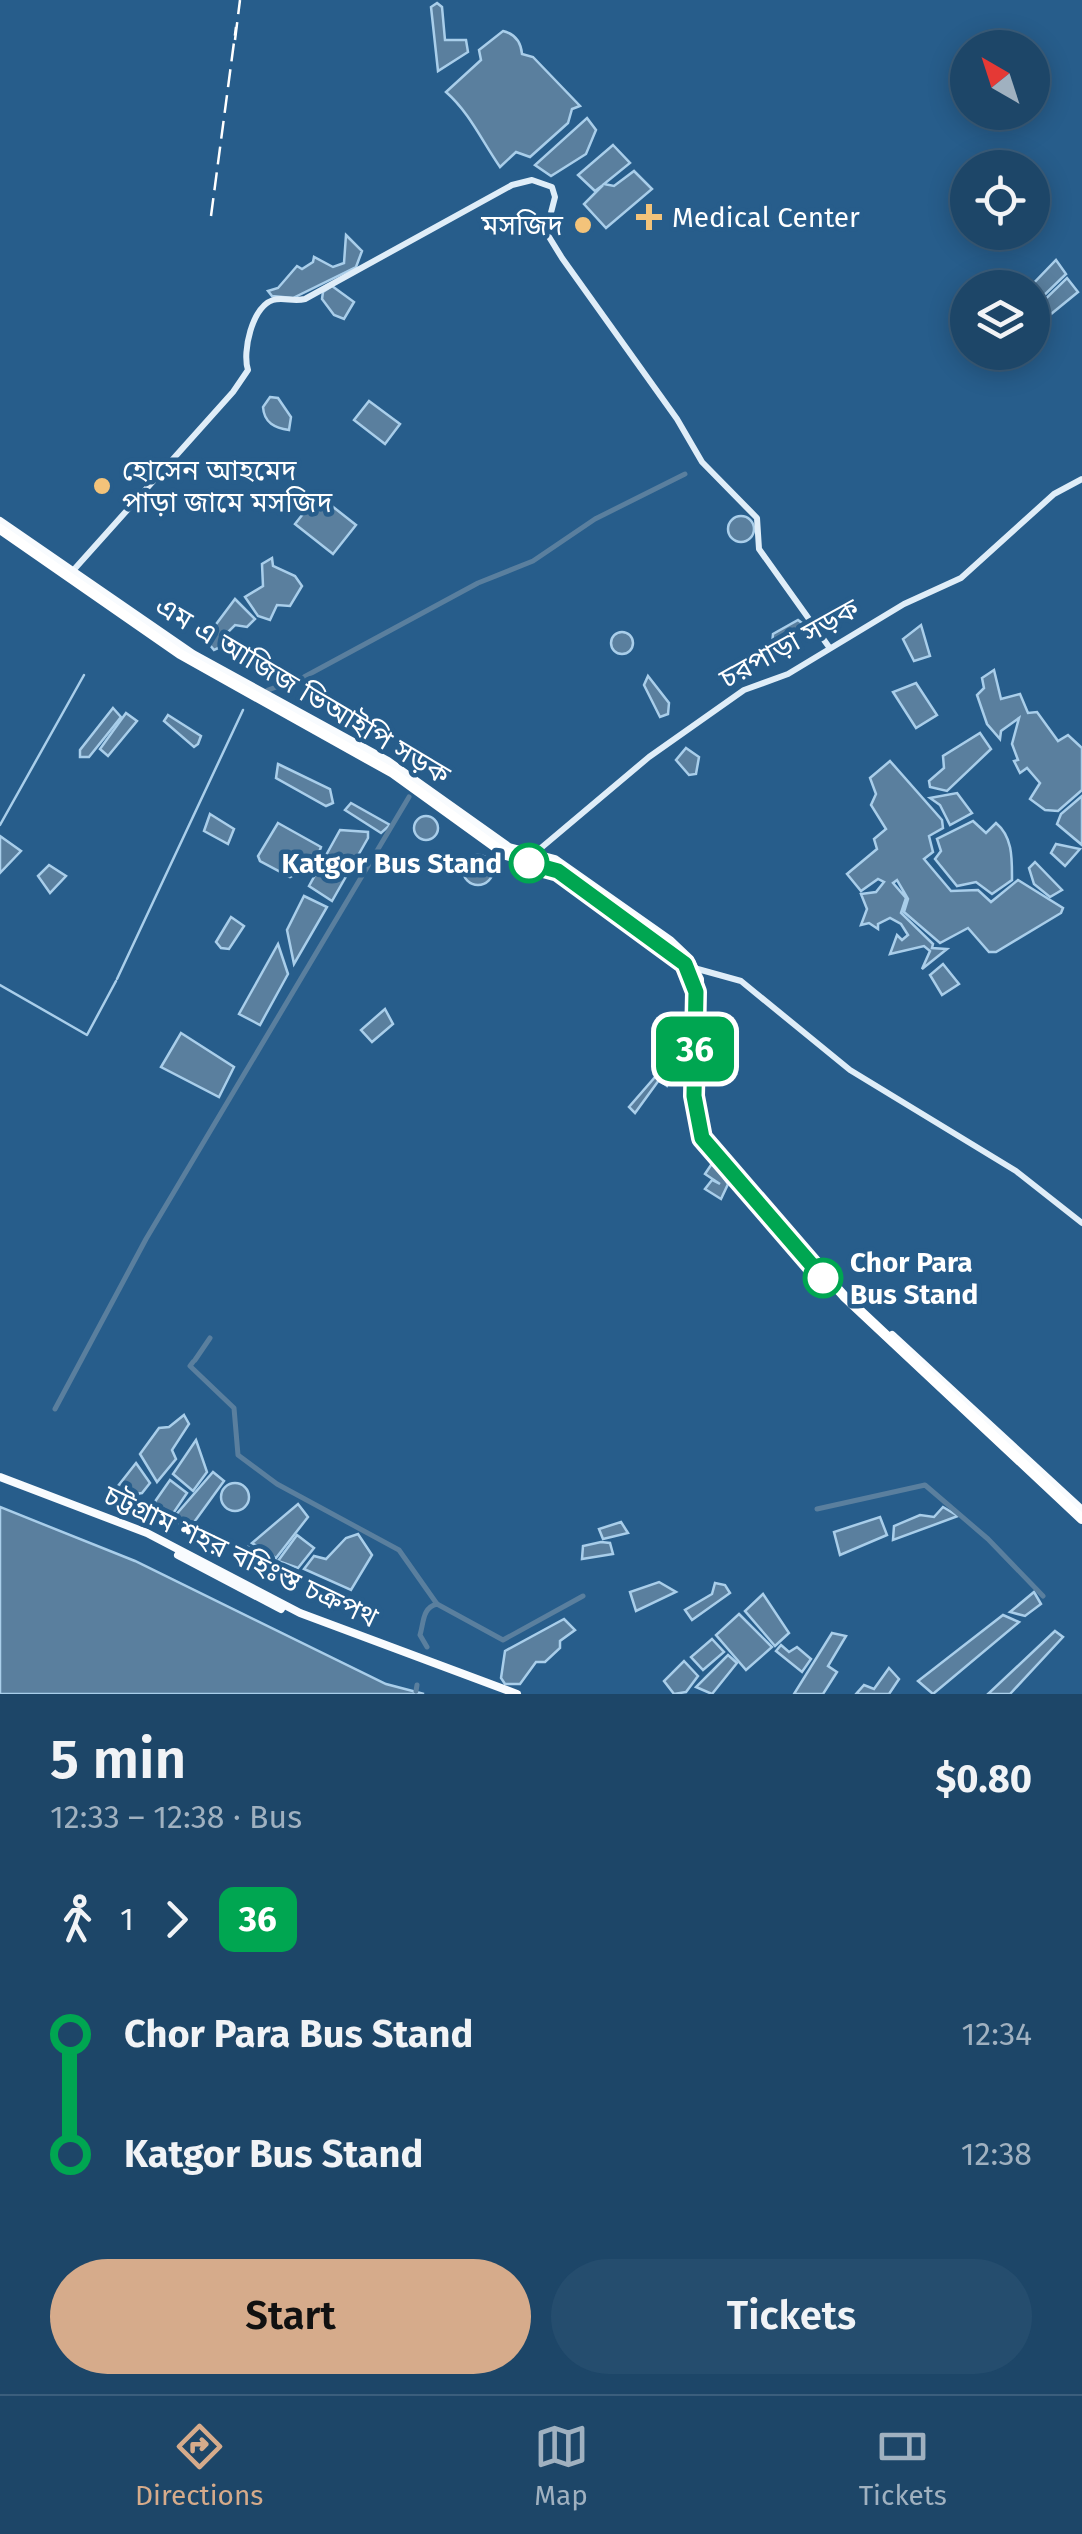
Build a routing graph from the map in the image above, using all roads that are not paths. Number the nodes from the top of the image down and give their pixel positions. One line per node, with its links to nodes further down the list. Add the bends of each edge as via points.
1 (1082, 479): 4 (street, চরপাড়া সড়ক, via 1054,494 961,578)
2 (0, 526): 3 (main road); 6 (highway, bridge, via 180,654 393,773 500,851 557,867); 10 (highway, bridge, via 182,651 395,770 508,850 560,864 679,951 701,988 700,1116 712,1145 842,1288)
3 (69, 576): 4 (street, via 248,370 244,359 262,308 274,300 304,299 532,180 552,187 546,232 562,258 702,462 757,518 759,549); 5 (main road, এম এ আজিজ ভিআইপি সড়ক, via 193,654 388,761); 5 (main road, via 179,656 391,775 501,856)
4 (830, 647): 5 (street, চরপাড়া সড়ক, via 788,674 744,690 649,757)
5 (528, 860): 6 (main road, এম এ আজিজ ভিআইপি সড়ক, via 566,866 670,940)
6 (692, 969): 7 (main road); 8 (street, via 741,981 869,1082 1016,1171); 10 (highway, bridge, via 699,997 697,1118 710,1147 844,1296)
7 (700, 1009): 10 (main road, via 700,1101 710,1140 843,1288); 10 (main road, via 695,1120 709,1149 841,1298)
8 (1082, 1223)
9 (0, 1479): 11 (main road, চট্টগ্রাম শহর বহিঃস্ত চক্রপথ, via 147,1533 300,1613)
10 (1082, 1517)
11 (408, 1658): 12 (main road); 13 (main road)
12 (505, 1694)
13 (517, 1694)

